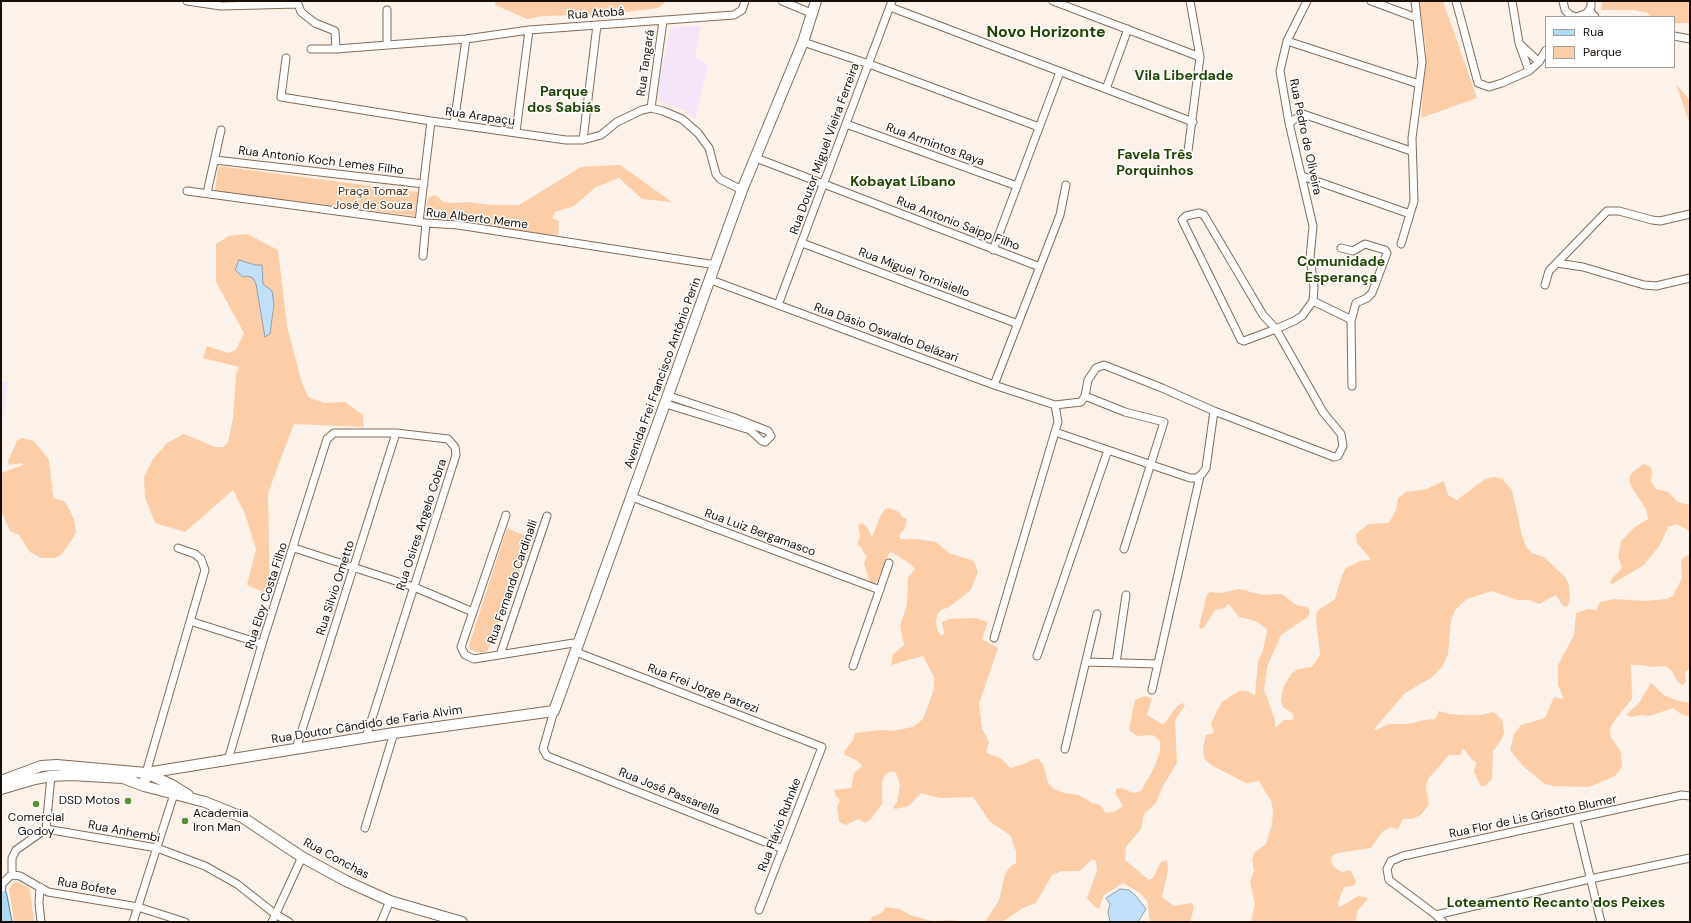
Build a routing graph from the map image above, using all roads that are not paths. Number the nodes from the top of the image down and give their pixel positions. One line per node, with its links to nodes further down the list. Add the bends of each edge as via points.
1 (187, 1): 32 (street, via 222,6 298,4 301,12 315,23 335,31)
2 (745, 1): 20 (street, Rua Atobá, via 742,10 734,15)
3 (782, 1): 16 (street)
4 (816, 1): 16 (street, Avenida Frei Francisco Antônio Perin)
5 (1053, 1): 22 (street)
6 (1190, 1): 34 (street)
7 (1307, 1): 27 (street, Rua Pedro de Oliveira)
8 (1370, 1): 19 (street)
9 (1415, 1): 19 (street)
10 (1456, 1): 38 (street, via 1478,83 1489,87)
11 (1512, 1): 29 (street)
12 (1563, 1): 18 (street)
13 (1591, 1): 17 (street)
14 (891, 4): 37 (street, Rua Doutor Miguel Vieira Ferreira); 39 (street)
15 (386, 10): 30 (street)
16 (811, 13): 28 (street, Avenida Frei Francisco Antônio Perin)
17 (1587, 14): 18 (street)
18 (1567, 15)
19 (1417, 18): 40 (street, via 1422,62)
20 (663, 20): 21 (street, Rua Atobá); 42 (street, Rua Tangará)
21 (597, 25): 23 (street, Rua Atobá); 51 (street)
22 (1128, 29): 34 (street); 41 (street)
23 (529, 30): 25 (street, Rua Atobá); 50 (street)
24 (1675, 36): 26 (street)
25 (466, 39): 30 (street, Rua Atobá); 46 (street)
26 (1690, 39)
27 (1287, 41): 40 (street); 45 (street, Rua Pedro de Oliveira, via 1280,71)
28 (803, 42): 37 (street); 54 (street, Avenida Frei Francisco Antônio Perin)
29 (1520, 43): 36 (street); 38 (street)
30 (387, 45): 32 (street, Rua Atobá)
31 (311, 49): 32 (street, Rua Atobá)
32 (336, 49)
33 (1545, 52): 36 (street)
34 (1200, 57): 44 (street)
35 (286, 58): 43 (street, Rua Arapaçu, via 281,98)
36 (1538, 62): 38 (street)
37 (869, 64): 47 (street, Rua Doutor Miguel Vieira Ferreira); 48 (street)
38 (1529, 71)
39 (1060, 72): 41 (street); 48 (street)
40 (1420, 84): 53 (street)
41 (1106, 89): 44 (street)
42 (651, 108): 51 (street, Rua Arapaçu, via 628,116 601,135); 61 (street, via 682,119 704,140 720,179)
43 (431, 121): 46 (street, Rua Arapaçu); 57 (street)
44 (1193, 122): 52 (street)
45 (1289, 123): 53 (street, via 1302,114); 56 (street, Rua Pedro de Oliveira)
46 (454, 124): 50 (street, Rua Arapaçu)
47 (846, 124): 58 (street, Rua Doutor Miguel Vieira Ferreira); 60 (street, Rua Armintos Raya)
48 (1039, 127): 60 (street)
49 (222, 130): 55 (street)
50 (516, 132): 51 (street, Rua Arapaçu, via 566,140)
51 (583, 140)
52 (1188, 151)
53 (1411, 151): 64 (street, via 1414,201)
54 (756, 158): 58 (street, Rua Antonio Saipp Filho); 61 (street, Avenida Frei Francisco Antônio Perin)
55 (215, 160): 57 (street, Rua Antonio Koch Lemes Filho); 63 (street)
56 (1302, 176): 64 (street); 78 (street, Rua Pedro de Oliveira, via 1313,226 1310,258 1314,287)
57 (424, 184): 66 (street)
58 (824, 184): 67 (street, Rua Doutor Miguel Vieira Ferreira); 70 (street, Rua Antonio Saipp Filho)
59 (1066, 185): 74 (street, via 1060,215)
60 (1017, 186): 70 (street)
61 (742, 190): 73 (street, Avenida Frei Francisco Antônio Perin)
62 (188, 191): 63 (street, Rua Alberto Meme)
63 (207, 193): 66 (street, Rua Alberto Meme)
64 (1410, 214): 68 (street)
65 (1690, 214): 72 (street, via 1660,221 1619,211 1607,211)
66 (422, 223): 71 (street); 73 (street, Rua Alberto Meme, via 458,225)
67 (802, 243): 79 (street, Rua Doutor Miguel Vieira Ferreira); 81 (street, Rua Miguel Tornisiello)
68 (1401, 244)
69 (1341, 248): 80 (street, via 1353,251 1365,244 1385,250 1387,253 1372,293 1356,303)
70 (994, 250): 74 (street, Rua Antonio Saipp Filho)
71 (423, 256)
72 (1557, 263): 75 (street, via 1583,267 1644,285 1656,286); 77 (street, via 1549,271)
73 (716, 265): 76 (street, Avenida Frei Francisco Antônio Perin)
74 (1040, 267): 81 (street)
75 (1690, 278)
76 (711, 280): 79 (street, Rua Dásio Oswaldo Delázari); 86 (street, Avenida Frei Francisco Antônio Perin)
77 (1545, 285)
78 (1313, 302): 80 (street); 82 (street, via 1302,316)
79 (778, 305): 83 (street, Rua Dásio Oswaldo Delázari)
80 (1351, 321): 84 (street)
81 (1018, 324): 83 (street)
82 (1276, 329): 82 (street, via 1244,341 1239,338 1183,225 1183,218 1199,213 1204,216 1263,316); 88 (street, via 1323,412 1342,434 1341,453 1334,457)
83 (994, 385): 87 (street, Rua Dásio Oswaldo Delázari)
84 (1352, 386)
85 (1085, 396): 87 (street, via 1081,402); 88 (street, via 1088,380 1096,368 1104,365); 93 (street, via 1125,412 1164,422)
86 (667, 400): 86 (street, via 750,430 762,442 770,436 768,431 748,423); 95 (street, Avenida Frei Francisco Antônio Perin)
87 (1055, 405): 89 (street, via 1058,422)
88 (1214, 411): 94 (street, via 1206,468)
89 (1055, 432): 92 (street); 109 (street)
90 (396, 433): 91 (street, Rua Osires Angelo Cobra, via 334,433); 102 (street, Rua Silvio Ometto); 103 (street, Rua Osires Angelo Cobra, via 448,440 456,451)
91 (327, 439): 99 (street, Rua Eloy Costa Filho)
92 (1108, 450): 93 (street); 114 (street)
93 (1150, 464): 94 (street, via 1190,478); 100 (street)
94 (1200, 476): 117 (street)
95 (632, 497): 104 (street, Rua Luiz Bergamasco); 110 (street, Avenida Frei Francisco Antônio Perin)
96 (506, 515): 106 (street)
97 (547, 516): 113 (street, Rua Fernando Cardinalli)
98 (178, 548): 108 (street, via 195,554 201,559 205,570)
99 (294, 548): 102 (street); 111 (street, Rua Eloy Costa Filho)
100 (1124, 549)
101 (889, 564): 104 (street)
102 (353, 568): 103 (street); 124 (street, Rua Silvio Ometto)
103 (414, 587): 106 (street); 122 (street, Rua Osires Angelo Cobra)
104 (880, 590): 118 (street)
105 (1126, 596): 116 (street)
106 (473, 612): 113 (street, via 461,647 465,655 474,659)
107 (1097, 614): 115 (street)
108 (190, 621): 111 (street); 129 (street)
109 (994, 638)
110 (580, 642): 112 (street, Avenida Frei Francisco Antônio Perin); 113 (street)
111 (262, 644): 127 (street, Rua Eloy Costa Filho)
112 (576, 652): 120 (street, Avenida Frei Francisco Antônio Perin); 123 (street, Rua Frei Jorge Patrezi)
113 (500, 655)
114 (1037, 656)
115 (1086, 662): 116 (street); 125 (street)
116 (1116, 663): 117 (street)
117 (1158, 664): 119 (street)
118 (853, 666)
119 (1152, 690)
120 (554, 711): 121 (street, Rua Doutor Cândido de Faria Alvim); 126 (street, Avenida Frei Francisco Antônio Perin, via 543,750)
121 (394, 733): 122 (street, Rua Doutor Cândido de Faria Alvim); 137 (street)
122 (366, 737): 124 (street, Rua Doutor Cândido de Faria Alvim)
123 (822, 747): 140 (street, Rua Flávio Ruhnke)
124 (296, 749): 127 (street, Rua Doutor Cândido de Faria Alvim)
125 (1065, 749)
126 (547, 756): 140 (street, Rua José Passarella)
127 (228, 760): 128 (street, Rua Doutor Cândido de Faria Alvim)
128 (184, 768): 129 (street, Rua Doutor Cândido de Faria Alvim); 134 (street)
129 (146, 773): 131 (street, Rua Conchas, via 57,765 41,766); 132 (street); 134 (street, Rua Conchas)
130 (51, 776): 132 (street, Rua Conchas, via 123,778); 133 (street, Rua Conchas, via 35,778); 138 (street)
131 (1, 781)
132 (144, 786): 134 (street, Rua Conchas)
133 (1, 790)
134 (170, 790): 139 (street); 141 (street, Rua Conchas, via 242,817)
135 (1690, 796): 136 (street, Rua Flor de Lis Grisotto Blumer, via 1682,795)
136 (1576, 819): 144 (street); 151 (street, Rua Flor de Lis Grisotto Blumer, via 1403,856 1391,861 1387,870 1392,883)
137 (365, 828)
138 (46, 829): 139 (street, Rua Anhembi); 143 (street, via 16,850 12,858)
139 (157, 848): 148 (street); 150 (street, Rua Anhembi, via 205,866 237,884)
140 (783, 849): 149 (street, Rua Flávio Ruhnke)
141 (302, 856): 147 (street, Rua Conchas, via 346,881); 150 (street)
142 (1690, 858): 144 (street)
143 (14, 875): 145 (street, Rua Bofete); 146 (street, via 2,884)
144 (1590, 879): 151 (street); 161 (street)
145 (40, 887): 148 (street, Rua Bofete, via 48,892); 153 (street, via 38,903)
146 (1, 896): 152 (main road)
147 (390, 901): 158 (street); 159 (street, Rua Conchas)
148 (138, 907): 154 (street); 155 (street, Rua Bofete)
149 (760, 910)
150 (275, 914): 156 (street); 157 (street, Rua Anhembi)
151 (1436, 915): 160 (street)
152 (6, 922)
153 (41, 922)
154 (133, 922)
155 (185, 922)
156 (272, 922)
157 (289, 922)
158 (381, 922)
159 (462, 922)
160 (1443, 922)
161 (1601, 922)

